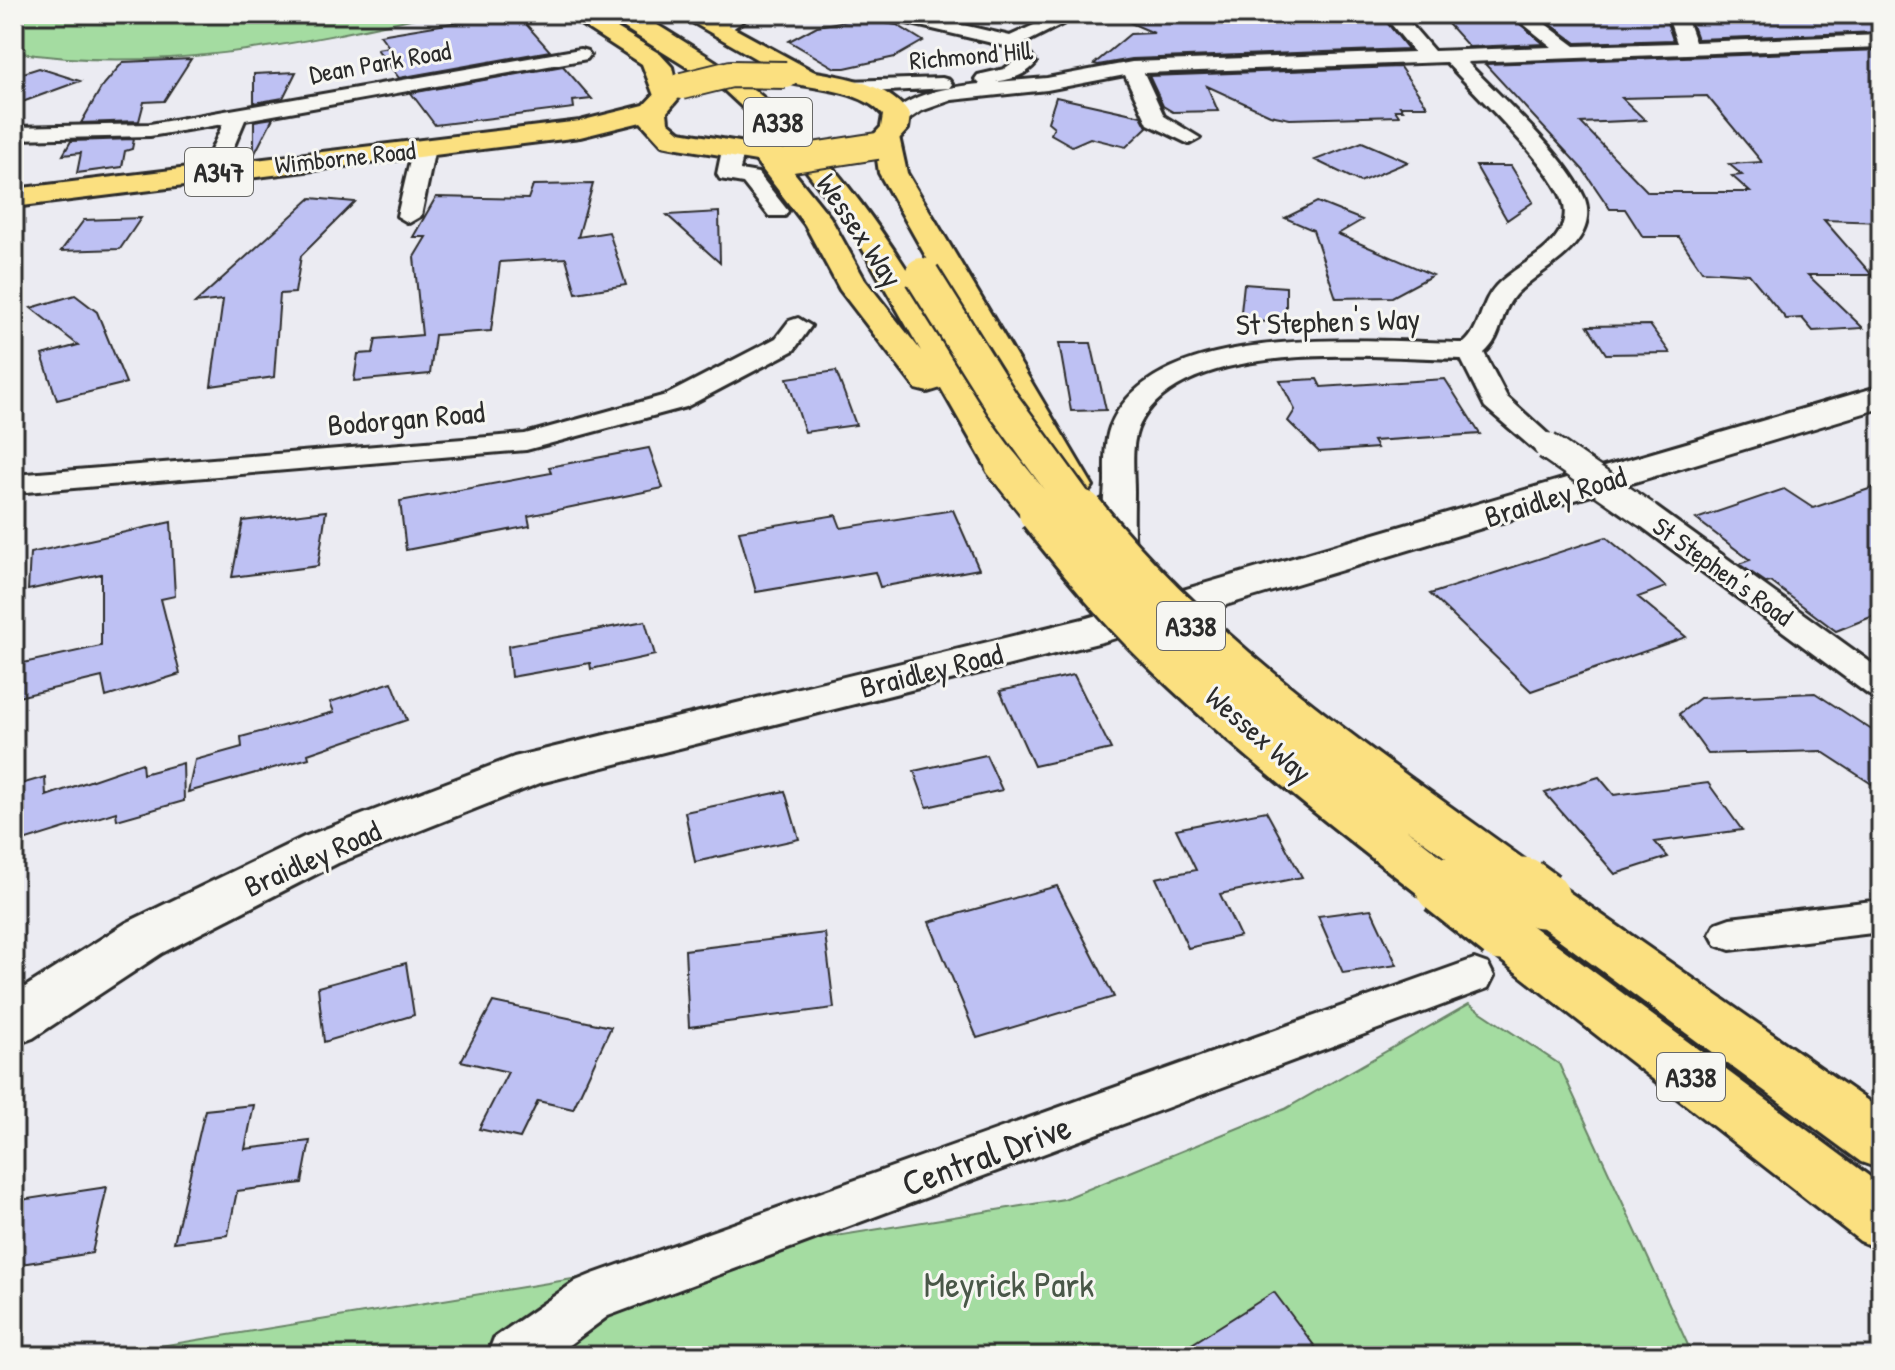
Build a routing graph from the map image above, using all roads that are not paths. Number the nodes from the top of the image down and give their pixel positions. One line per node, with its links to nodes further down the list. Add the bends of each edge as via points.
1 (577, 14): 23 (main road, via 651,59 659,67)
2 (614, 14): 37 (main road, Wessex Way / A338, via 712,68 774,118 846,202)
3 (644, 14): 37 (main road, Wessex Way / A338, via 752,77 801,117 873,198)
4 (690, 14): 11 (main road)
5 (743, 14): 11 (street)
6 (892, 14): 13 (street)
7 (1073, 14): 13 (street)
8 (1392, 14): 17 (street)
9 (1520, 14): 15 (street)
10 (1676, 14): 14 (street)
11 (720, 29): 20 (main road)
12 (1881, 41): 14 (street, Richmond Hill)
13 (1012, 42): 21 (street, via 1025,58 1021,68)
14 (1688, 48): 15 (street, Richmond Hill)
15 (1570, 52): 17 (street, Richmond Hill)
16 (580, 55): 24 (street, Dean Park Road)
17 (1441, 57): 18 (street, Richmond Hill); 39 (street, via 1550,163 1577,211 1562,245 1505,291 1491,314 1486,338)
18 (1132, 68): 19 (street, Richmond Hill); 28 (street, via 1155,120)
19 (1100, 74): 21 (street, Richmond Hill); 27 (street, Richmond Hill, via 920,102)
20 (798, 77): 22 (main road); 23 (main road, Wimborne Road, bridge, via 731,74)
21 (981, 79): 22 (street, Richmond Hill)
22 (846, 87): 27 (main road, via 893,107)
23 (667, 97): 25 (main road, Wimborne Road / A347); 29 (main road, via 655,125)
24 (237, 115): 26 (street, Dean Park Road, via 150,130); 33 (street)
25 (580, 129): 29 (main road, Wimborne Road / A347); 30 (main road, Wimborne Road / A347)
26 (14, 133)
27 (888, 134): 32 (main road, Wimborne Road, bridge, via 850,153); 37 (main road, via 893,173)
28 (1189, 138)
29 (672, 139): 31 (main road, Wimborne Road)
30 (424, 148): 33 (main road, Wimborne Road / A347); 36 (street)
31 (733, 150): 32 (main road, Wimborne Road); 35 (street, via 728,174 750,178)
32 (780, 157): 41 (main road, via 851,283 920,374)
33 (212, 172): 34 (main road, Wimborne Road / A347)
34 (14, 198)
35 (777, 211)
36 (409, 216)
37 (922, 276): 41 (main road, Wessex Way / A338); 47 (main road, Wessex Way / A338, bridge, via 994,394 1091,525 1148,587 1279,703)
38 (798, 341): 42 (street, Bodorgan Road, via 676,401 526,442)
39 (1470, 351): 43 (street, St Stephen's Way, via 1269,351 1228,357 1156,387 1124,427 1120,559 1129,584); 44 (street, St Stephen's Road, bridge, via 1495,401 1547,446)
40 (1881, 397): 43 (street, Braidley Road)
41 (1002, 464): 47 (main road, Wessex Way / A338, bridge, via 1086,569 1158,645 1311,779)
42 (14, 484)
43 (1155, 613): 48 (street, Braidley Road, via 530,769 309,856 144,938)
44 (1881, 687)
45 (1881, 916): 46 (street, via 1780,942)
46 (1730, 934)
47 (1506, 936): 49 (main road, Wessex Way / A338); 50 (main road, Wessex Way / A338); 51 (street, Central Drive, via 593,1298)
48 (14, 1022)
49 (1881, 1143)
50 (1881, 1221)
51 (512, 1356)

